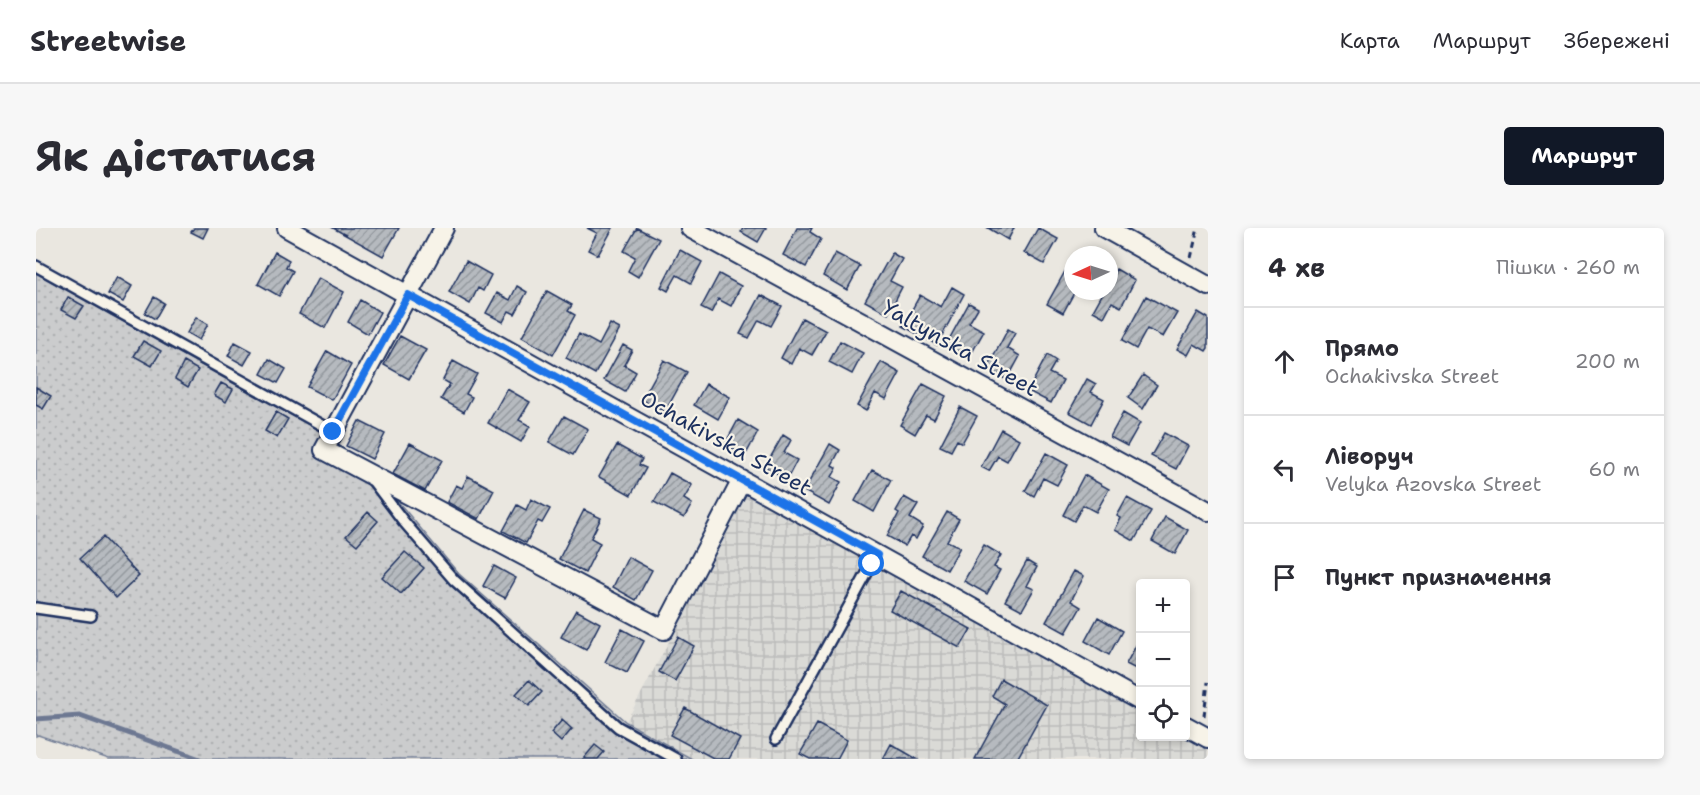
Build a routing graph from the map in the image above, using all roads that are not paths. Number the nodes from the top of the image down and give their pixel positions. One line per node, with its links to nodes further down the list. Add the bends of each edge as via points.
1 (288, 228): 7 (street, Ochakivska Street)
2 (444, 228): 7 (street)
3 (690, 228): 11 (street, Yaltynska Street)
4 (1104, 228): 6 (street)
5 (36, 266): 8 (lane)
6 (1208, 286)
7 (408, 295): 8 (street); 10 (street, Ochakivska Street)
8 (333, 432): 9 (street, via 324,450)
9 (367, 474): 10 (street, via 664,630); 17 (lane, via 454,580 618,727)
10 (742, 480): 12 (street, Ochakivska Street)
11 (1208, 511)
12 (877, 555): 15 (street, Ochakivska Street); 16 (lane)
13 (36, 608): 14 (lane)
14 (91, 616)
15 (1136, 699)
16 (776, 739)
17 (676, 759)

